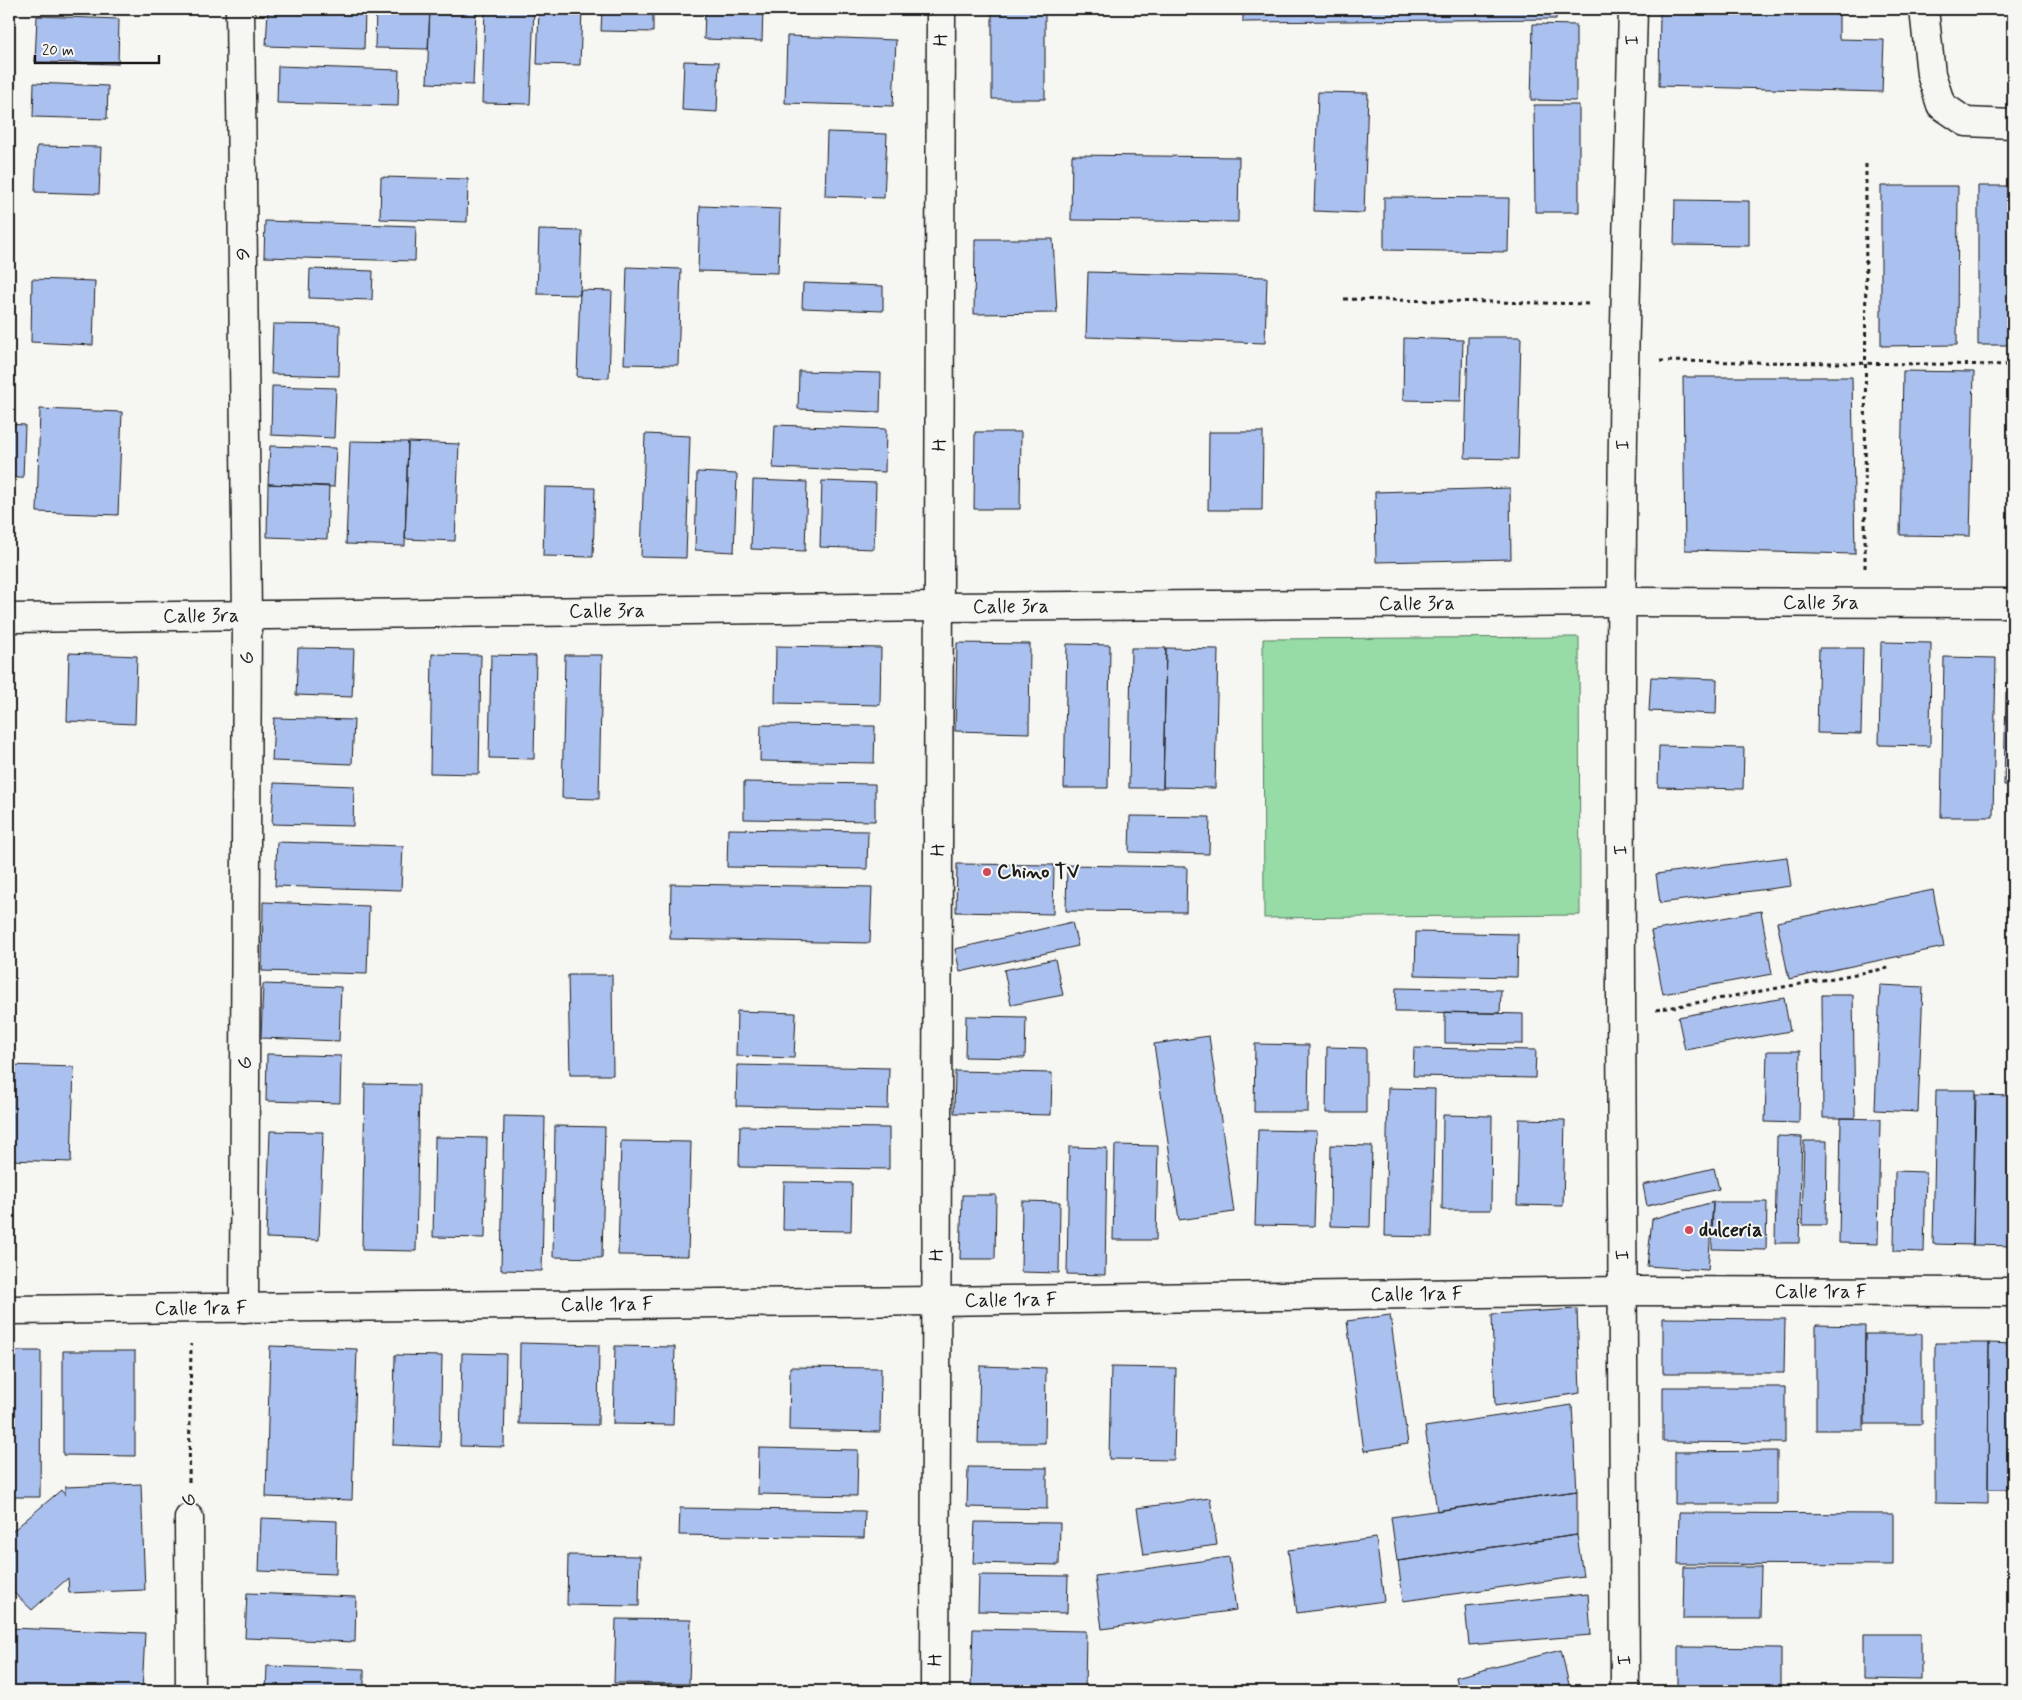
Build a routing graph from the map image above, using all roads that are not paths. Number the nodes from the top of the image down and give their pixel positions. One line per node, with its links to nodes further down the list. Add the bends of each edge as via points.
1 (240, 9): 9 (street, G)
2 (941, 9): 8 (street, H)
3 (1633, 9): 6 (street, I, via 1624,361)
4 (1924, 9): 5 (street, via 1931,74 1942,105 1966,122)
5 (2013, 124)
6 (1623, 602): 7 (street, Calle 3ra); 8 (street, Calle 3ra); 11 (street, I)
7 (2013, 603)
8 (939, 607): 9 (street, Calle 3ra); 13 (street, H)
9 (247, 616): 10 (street, Calle 3ra); 14 (street, G)
10 (9, 618)
11 (1623, 1291): 12 (street, Calle 1ra F); 13 (street, Calle 1ra F); 19 (street, I)
12 (2013, 1292)
13 (936, 1301): 14 (street, Calle 1ra F); 18 (street, H)
14 (244, 1308): 15 (street, Calle 1ra F)
15 (9, 1310)
16 (189, 1518): 17 (street, G)
17 (190, 1691)
18 (935, 1691)
19 (1625, 1691)

